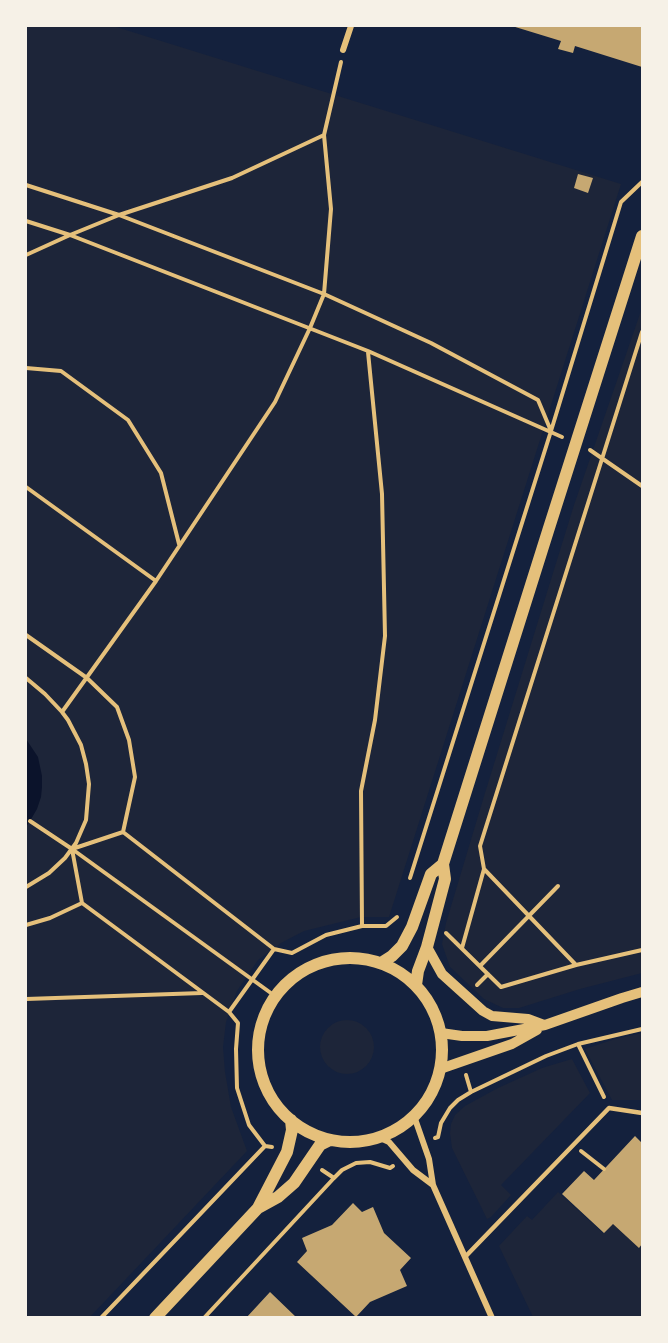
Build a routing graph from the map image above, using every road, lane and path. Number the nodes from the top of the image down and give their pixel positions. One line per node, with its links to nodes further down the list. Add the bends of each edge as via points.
1 (351, 26): 2 (street)
2 (343, 50): 3 (path)
3 (324, 135): 6 (path, via 232,178); 11 (path, via 331,209)
4 (642, 182): 16 (path, via 621,202)
5 (26, 185): 6 (path)
6 (119, 215): 8 (path); 11 (path)
7 (26, 221): 8 (path)
8 (70, 235): 10 (path); 12 (path)
9 (642, 236): 17 (main road)
10 (26, 255)
11 (324, 294): 12 (path); 16 (path, via 431,343 538,400)
12 (310, 328): 14 (path); 21 (path, via 275,402)
13 (642, 332): 18 (path)
14 (368, 351): 16 (path); 39 (path, via 382,494 386,636 361,791)
15 (26, 368): 21 (path, via 61,371 128,420 161,473)
16 (551, 431): 17 (path); 32 (path)
17 (576, 443): 18 (path); 30 (main road)
18 (603, 459): 19 (path); 31 (path, via 480,846)
19 (642, 486)
20 (26, 487): 22 (path)
21 (179, 545): 22 (path)
22 (156, 581): 25 (path)
23 (26, 634): 25 (path)
24 (26, 678): 26 (path)
25 (87, 678): 26 (path); 28 (path, via 117,707 129,740 135,777)
26 (62, 712): 29 (path, via 81,745 89,784 86,820)
27 (30, 821): 29 (path)
28 (123, 832): 29 (path); 43 (path)
29 (72, 849): 34 (path, via 49,873); 35 (path); 49 (path)
30 (444, 864): 41 (main road, via 445,879); 45 (main road, via 431,874 402,946)
31 (484, 869): 37 (path); 42 (path)
32 (409, 882)
33 (558, 886): 37 (path)
34 (26, 887)
35 (82, 903): 38 (path); 53 (path)
36 (398, 916): 39 (path, via 386,926)
37 (529, 916): 46 (path); 47 (path)
38 (26, 925)
39 (362, 926): 43 (path, via 326,934 292,953)
40 (442, 930): 42 (path)
41 (427, 947): 50 (main road); 57 (street, via 442,974 483,1011)
42 (462, 948): 47 (path)
43 (274, 949): 49 (path)
44 (642, 950): 46 (path)
45 (381, 963): 50 (main road); 54 (main road, via 352,957 316,963 293,977)
46 (576, 965): 48 (path, via 501,987)
47 (480, 966): 48 (path)
48 (488, 974): 51 (path)
49 (253, 979): 54 (path); 56 (path)
50 (416, 986): 59 (main road, via 428,1000)
51 (472, 990)
52 (642, 992): 57 (street)
53 (203, 993): 55 (path); 56 (path)
54 (275, 996): 67 (main road, via 260,1030 259,1066 273,1099)
55 (26, 999)
56 (229, 1012): 79 (path, via 238,1023 237,1088 249,1125 265,1146)
57 (545, 1025): 59 (street, via 487,1036); 62 (street, via 512,1044)
58 (642, 1029): 60 (path)
59 (441, 1033): 62 (main road)
60 (578, 1044): 63 (path); 64 (path)
61 (464, 1068): 63 (path)
62 (440, 1069): 66 (main road, via 435,1087)
63 (471, 1092): 70 (path, via 450,1108 438,1137)
64 (609, 1108): 65 (lane); 71 (lane)
65 (642, 1113)
66 (414, 1116): 68 (main road); 76 (street, via 429,1159)
67 (291, 1120): 69 (main road); 77 (main road, via 286,1152)
68 (378, 1137): 69 (main road, via 367,1141); 76 (street, via 389,1142)
69 (330, 1140): 77 (main road, via 320,1145 294,1183)
70 (430, 1142)
71 (573, 1145): 74 (path); 78 (lane)
72 (398, 1163): 75 (path, via 390,1168 370,1162 356,1163)
73 (314, 1165): 75 (path)
74 (604, 1169)
75 (334, 1178): 81 (path)
76 (432, 1185): 78 (street)
77 (258, 1208): 80 (main road)
78 (465, 1257): 82 (street)
79 (101, 1317)
80 (155, 1317)
81 (204, 1317)
82 (492, 1317)

